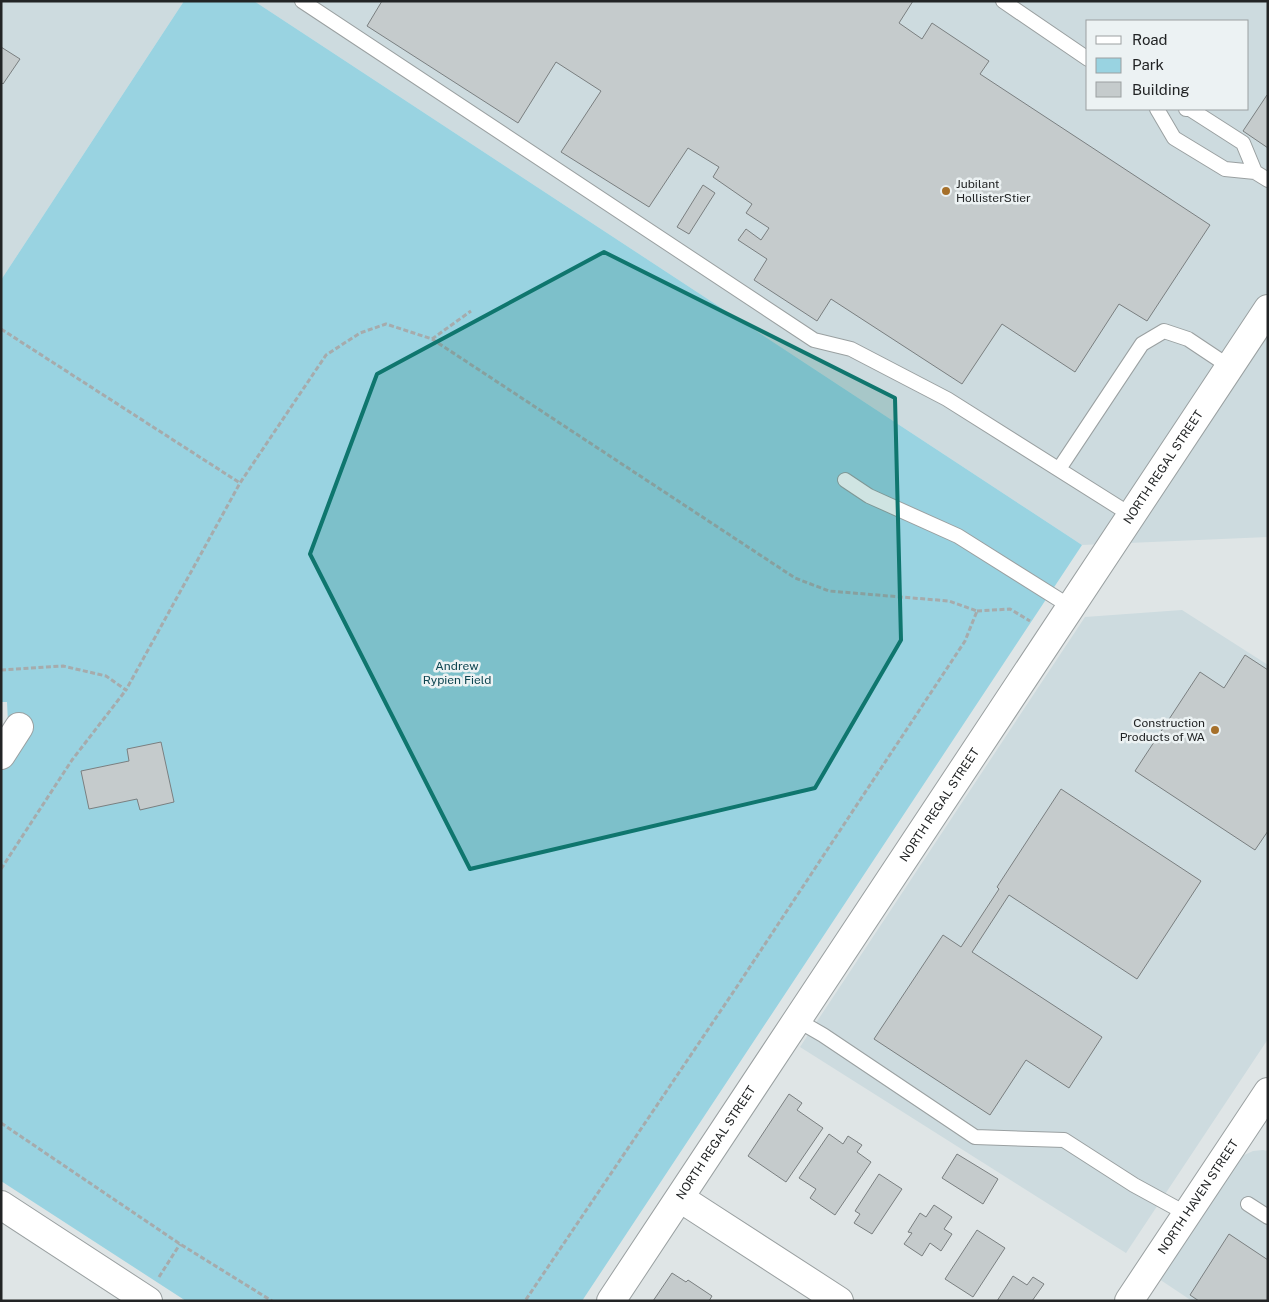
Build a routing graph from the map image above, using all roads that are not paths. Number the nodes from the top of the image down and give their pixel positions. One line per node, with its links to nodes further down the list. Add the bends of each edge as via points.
1 (302, 1): 10 (lane, via 814,340 850,349 895,371)
2 (1003, 1): 3 (lane)
3 (1086, 58)
4 (1157, 110): 6 (lane, via 1174,138 1225,169)
5 (1192, 110): 6 (lane, via 1242,143)
6 (1255, 172): 7 (lane)
7 (1268, 180)
8 (1268, 309): 9 (street, NORTH REGAL STREET)
9 (1230, 367): 10 (lane, via 1188,338 1164,331 1142,344); 12 (street, NORTH REGAL STREET)
10 (1059, 470): 12 (lane)
11 (844, 480): 13 (lane, via 869,496 958,536)
12 (1131, 516): 13 (street, NORTH REGAL STREET)
13 (1070, 607): 16 (street, NORTH REGAL STREET)
14 (19, 726): 15 (street)
15 (1, 755)
16 (798, 1020): 19 (street, NORTH REGAL STREET); 22 (lane, via 975,1137 1064,1140)
17 (1268, 1092): 18 (street, NORTH HAVEN STREET)
18 (1260, 1121): 22 (street, NORTH HAVEN STREET)
19 (680, 1198): 25 (street, NORTH REGAL STREET); 26 (street)
20 (1248, 1204): 23 (lane)
21 (1, 1205): 24 (street)
22 (1187, 1214): 27 (street, NORTH HAVEN STREET)
23 (1268, 1217)
24 (146, 1300)
25 (611, 1301)
26 (839, 1301)
27 (1129, 1301)

